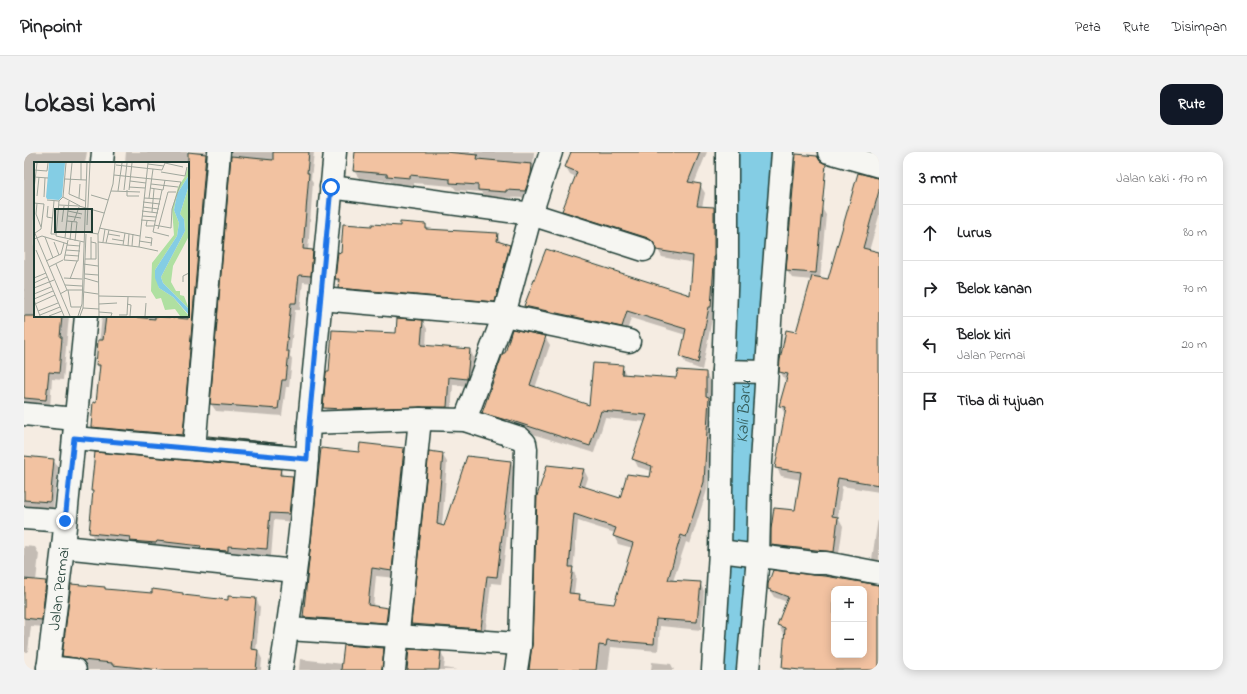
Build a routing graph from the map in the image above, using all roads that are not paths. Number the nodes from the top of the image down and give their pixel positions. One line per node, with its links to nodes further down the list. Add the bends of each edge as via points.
1 (103, 152): 8 (street)
2 (219, 152): 24 (street)
3 (335, 152): 10 (street)
4 (551, 152): 11 (street)
5 (727, 152): 17 (street)
6 (783, 152): 18 (street)
7 (829, 152): 9 (street)
8 (102, 162)
9 (879, 166)
10 (331, 187): 11 (street); 13 (street)
11 (531, 214): 12 (street); 14 (street)
12 (644, 250)
13 (321, 299): 14 (street); 22 (street)
14 (504, 315): 16 (street); 21 (street)
15 (86, 317): 23 (street, Jalan Permai)
16 (629, 341)
17 (725, 371): 18 (street); 29 (street)
18 (762, 372): 30 (street, via 760,478)
19 (24, 414): 23 (street)
20 (420, 419): 21 (street); 22 (street); 34 (street)
21 (465, 420): 35 (street, via 520,438 525,445)
22 (309, 423): 25 (street)
23 (74, 428): 24 (street); 27 (street, Jalan Permai)
24 (194, 449): 25 (street)
25 (307, 459): 31 (street)
26 (24, 518): 27 (street)
27 (65, 521): 28 (street, Jalan Permai)
28 (63, 547): 31 (street); 36 (street, Jalan Permai)
29 (722, 552): 30 (street); 42 (street)
30 (754, 556): 32 (street, via 826,563); 37 (street)
31 (295, 571): 33 (street)
32 (879, 573)
33 (288, 629): 34 (street); 39 (street)
34 (398, 636): 35 (street); 40 (street)
35 (520, 644): 41 (street)
36 (48, 668): 38 (street)
37 (753, 669)
38 (75, 670)
39 (281, 670)
40 (394, 670)
41 (516, 670)
42 (713, 670)

